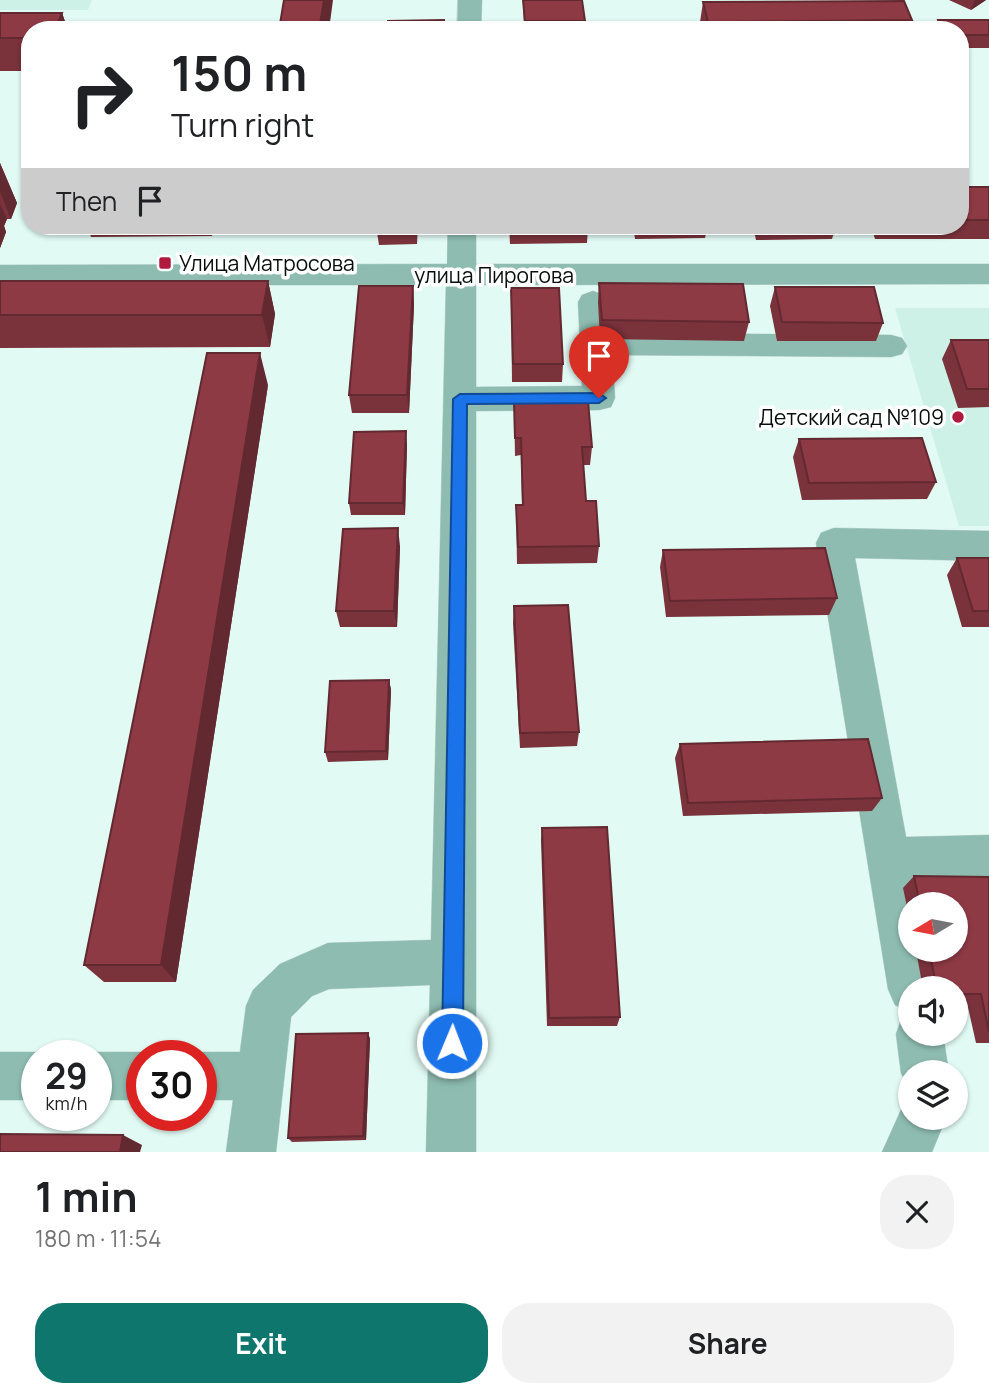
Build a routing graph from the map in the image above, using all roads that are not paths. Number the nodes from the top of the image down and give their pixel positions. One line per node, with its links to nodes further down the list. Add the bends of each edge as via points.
1 (471, 0): 2 (street)
2 (470, 21)
3 (462, 235): 6 (street)
4 (989, 274): 6 (street, улица Пирогова)
5 (0, 275): 6 (street, улица Пирогова)
6 (461, 275): 10 (street)
7 (593, 302): 8 (street)
8 (595, 344): 9 (street); 10 (street, via 599,398)
9 (891, 346)
10 (460, 399): 14 (street)
11 (989, 545): 13 (street, via 834,543)
12 (989, 856): 13 (street)
13 (891, 858): 15 (street)
14 (454, 962): 19 (street, via 328,966 296,979 269,1006); 22 (street)
15 (909, 976)
16 (0, 1076): 17 (street)
17 (21, 1076)
18 (217, 1076): 19 (street)
19 (260, 1076): 21 (street)
20 (917, 1130): 23 (street)
21 (251, 1152)
22 (451, 1152)
23 (907, 1152)

